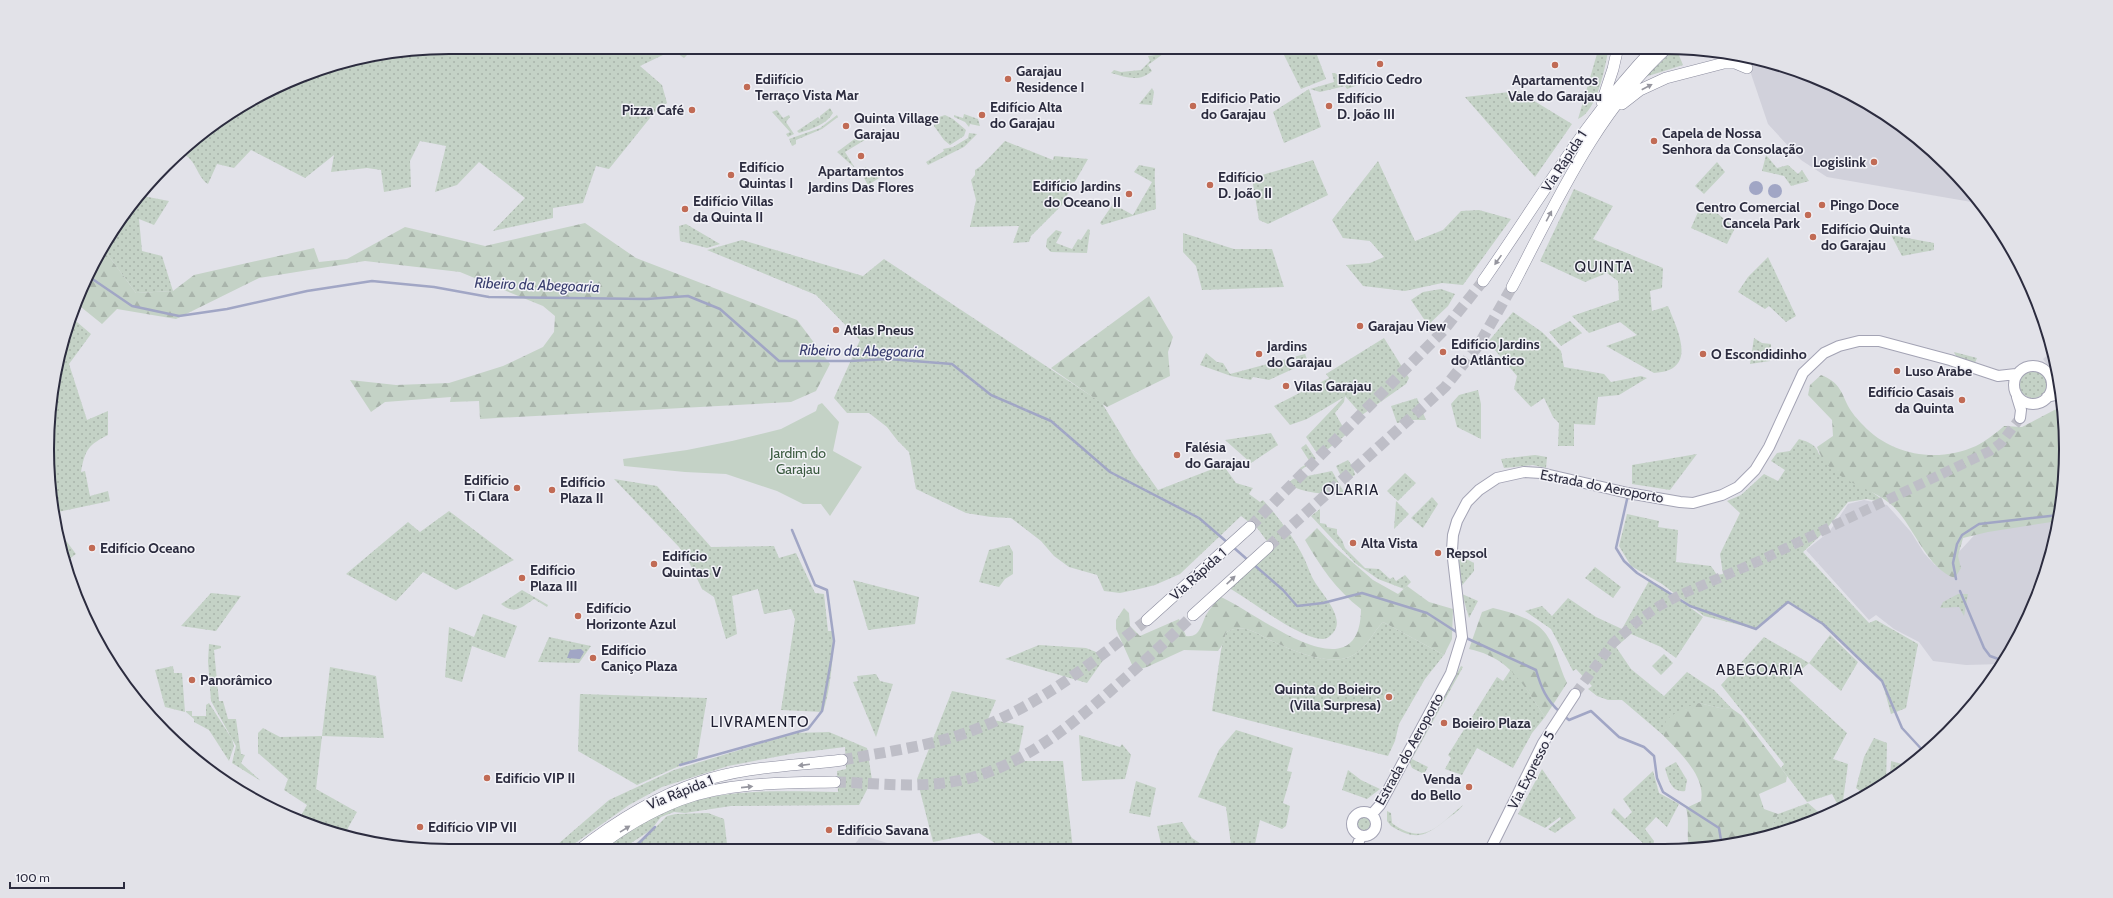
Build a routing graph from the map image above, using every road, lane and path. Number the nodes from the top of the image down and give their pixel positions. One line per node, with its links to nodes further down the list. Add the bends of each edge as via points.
1 (1616, 54): 5 (highway)
2 (1649, 54): 5 (highway, Via Rápida 1)
3 (1661, 54): 6 (highway, Via Rápida 1, via 1622,96)
4 (1747, 68): 6 (highway, one-way to 4, via 1624,102 1657,82 1724,63 1735,63)
5 (1599, 110): 7 (highway, Via Rápida 1, one-way to 7)
6 (1597, 131): 8 (highway, Via Rápida 1, one-way to 6)
7 (1483, 281)
8 (1512, 287)
9 (2016, 374): 10 (main road, Estrada do Aeroporto); 11 (main road, via 2024,367 2035,366 2044,369); 13 (main road)
10 (1998, 376): 13 (main road, Estrada do Aeroporto); 24 (main road, Estrada do Aeroporto, via 1879,341 1859,341 1824,353 1803,373 1769,447 1754,470 1738,487 1722,495 1693,503 1680,502 1541,473 1524,472 1497,478 1479,490 1467,502 1453,535 1452,550 1462,637 1451,673 1380,805)
11 (2052, 378)
12 (2054, 384): 15 (main road)
13 (2016, 393): 16 (main road, via 2026,403); 16 (main road, via 2021,410 2020,418)
14 (2056, 395): 15 (main road)
15 (2047, 397): 16 (main road)
16 (2035, 404)
17 (1250, 528): 20 (highway, Via Rápida 1)
18 (1268, 547): 19 (highway, Via Rápida 1, one-way to 18)
19 (1193, 615)
20 (1147, 620)
21 (1575, 694): 29 (main road, Via Expresso 5, via 1543,743)
22 (842, 760): 26 (highway, Via Rápida 1, one-way to 26, via 738,773 701,781 646,805)
23 (835, 782): 27 (highway, Via Rápida 1, one-way to 23, via 650,814 681,800 705,793 740,787)
24 (1372, 814): 25 (main road, via 1376,820 1375,831); 25 (main road, via 1364,811 1354,817 1354,831)
25 (1361, 836): 28 (main road)
26 (588, 844)
27 (604, 844)
28 (1358, 844)
29 (1493, 844)

